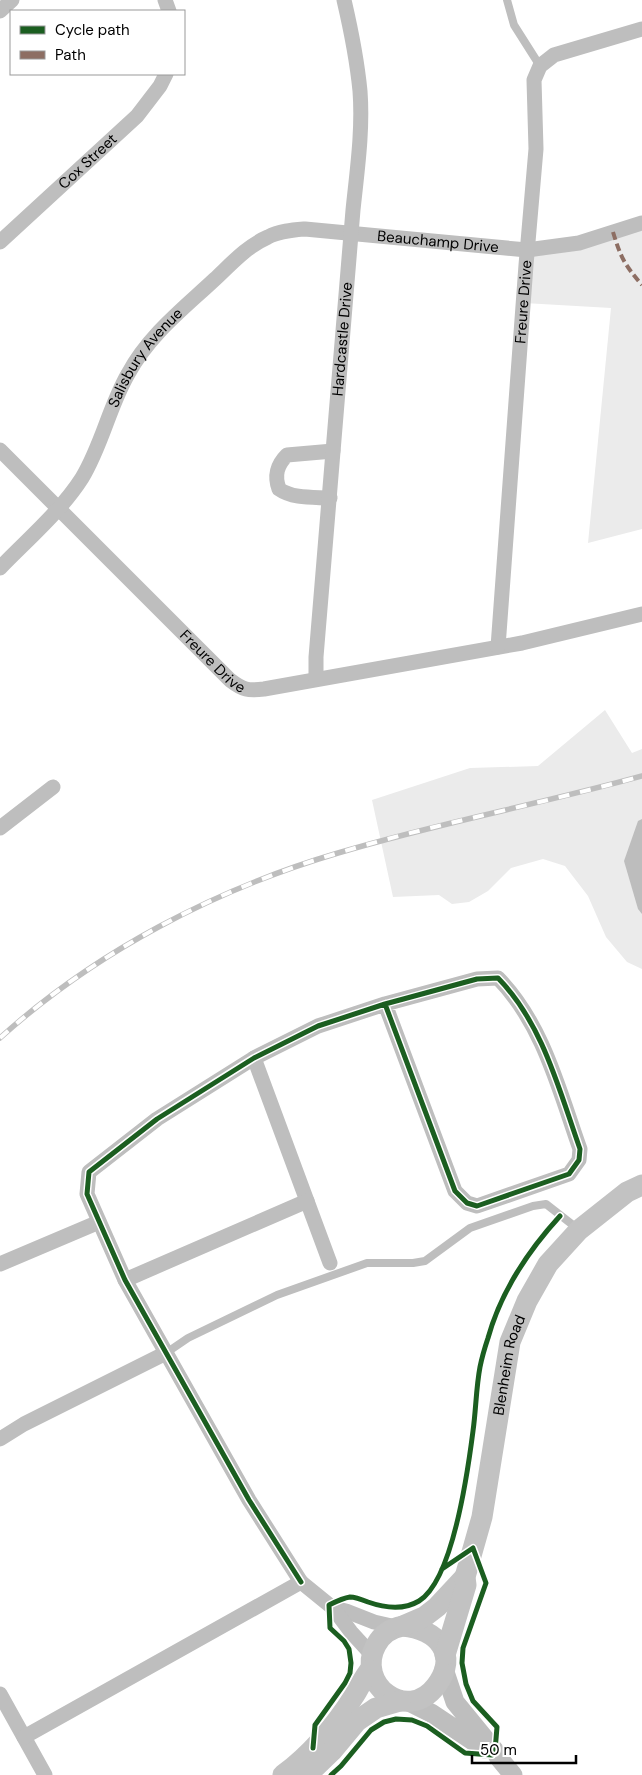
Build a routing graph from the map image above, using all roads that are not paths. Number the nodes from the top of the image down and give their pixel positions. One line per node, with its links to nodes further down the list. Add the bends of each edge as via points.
1 (12, 0): 4 (street)
2 (344, 0): 9 (street, Hardcastle Drive, via 354,43 360,93 359,154)
3 (507, 0): 6 (lane, via 514,25)
4 (0, 11)
5 (642, 29): 6 (street, via 554,55)
6 (540, 66): 11 (street, Freure Drive, via 534,80 536,149)
7 (166, 75): 10 (street, Cox Street, via 137,116)
8 (642, 223): 11 (street, Beauchamp Drive, via 579,243)
9 (351, 233): 11 (street, Beauchamp Drive); 13 (street, Hardcastle Drive); 15 (street, Salisbury Avenue, via 305,229 268,237 245,251 157,332 127,375 81,480)
10 (0, 242)
11 (527, 250): 18 (street, Freure Drive)
12 (0, 450): 15 (street, Freure Drive)
13 (333, 451): 14 (street, Hardcastle Drive); 14 (street, via 287,455 276,476 279,489 284,493)
14 (330, 498): 19 (street, Hardcastle Drive)
15 (58, 508): 16 (street, Salisbury Avenue); 19 (street, Freure Drive, via 238,686 251,691)
16 (0, 568)
17 (642, 614): 18 (street, Freure Drive)
18 (498, 647): 19 (street, Freure Drive)
19 (316, 679)
20 (53, 787): 21 (street)
21 (0, 828)
22 (386, 1004): 22 (street, via 477,979 498,978 527,1016 543,1046 580,1148 579,1160 569,1174 477,1206 467,1203 454,1191); 23 (street, via 318,1026)
23 (254, 1058): 25 (street); 26 (street, via 157,1120 89,1172 87,1194)
24 (634, 1188): 27 (main road, Blenheim Road)
25 (307, 1201): 28 (street); 30 (street)
26 (98, 1222): 29 (street); 30 (street)
27 (578, 1230): 31 (lane, via 546,1204 533,1206 470,1228 425,1261 367,1263 278,1295 188,1338); 33 (main road, Blenheim Road, via 548,1264 527,1301 510,1342 482,1517)
28 (330, 1263)
29 (0, 1264)
30 (125, 1280): 31 (street)
31 (166, 1353): 32 (street); 34 (street, via 249,1500)
32 (0, 1439)
33 (465, 1577): 36 (main road, Blenheim Road, via 424,1617); 38 (main road, Blenheim Road, via 466,1585)
34 (301, 1582): 35 (street); 41 (street)
35 (333, 1608): 36 (street, via 374,1622); 37 (street)
36 (400, 1626): 37 (main road, via 386,1632 379,1640); 38 (main road, via 428,1633 442,1646)
37 (371, 1662): 40 (main road, via 382,1690); 44 (main road, via 355,1695 326,1734)
38 (444, 1662): 40 (main road, via 438,1683 431,1692); 42 (street, via 455,1702)
39 (0, 1694): 41 (street)
40 (404, 1701): 42 (street, via 431,1714); 45 (main road, via 376,1708 357,1720)
41 (24, 1737): 43 (street)
42 (498, 1758): 46 (street)
43 (45, 1775)
44 (283, 1775)
45 (307, 1775)
46 (513, 1775)

